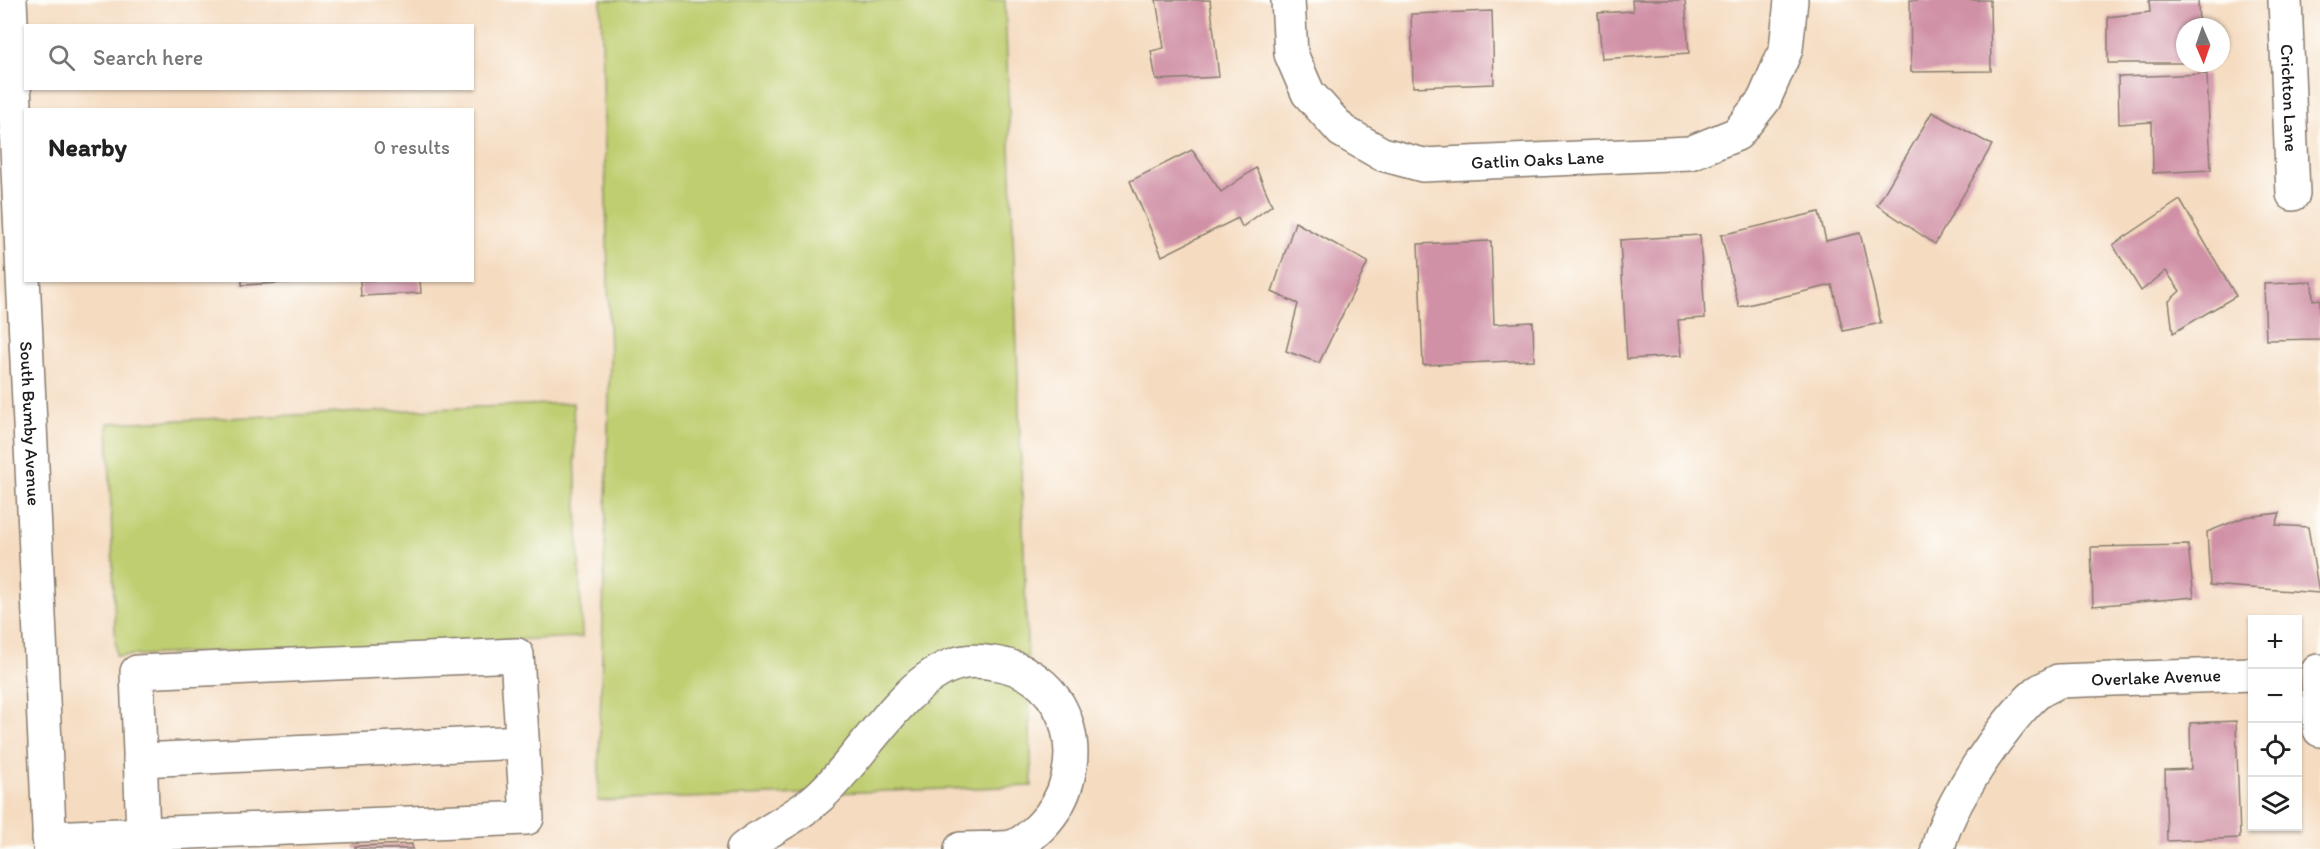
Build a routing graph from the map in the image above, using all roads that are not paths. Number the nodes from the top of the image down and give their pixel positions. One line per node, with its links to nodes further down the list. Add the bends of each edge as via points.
1 (10, 0): 12 (street, South Bumby Avenue)
2 (1288, 0): 3 (street, Gatlin Oaks Lane, via 1291,54 1308,93 1342,131 1382,154 1423,165 1690,153 1737,134 1764,100 1786,49)
3 (1791, 0)
4 (2285, 0): 5 (street, Crichton Lane)
5 (2293, 194)
6 (2312, 672): 8 (street)
7 (2248, 674): 15 (street, Overlake Avenue, via 2058,681 2040,690 2024,705 1952,809)
8 (2320, 730)
9 (522, 742): 10 (street); 10 (street, via 517,655 149,671 137,672); 11 (street, via 526,818)
10 (140, 760): 11 (street)
11 (143, 834): 12 (street)
12 (49, 843)
13 (743, 849): 14 (street, via 801,813 823,794 919,686 957,663 1004,664 1026,672 1058,703 1069,732 1071,769 1062,796 1032,835 1012,847)
14 (961, 849)
15 (1938, 849)

